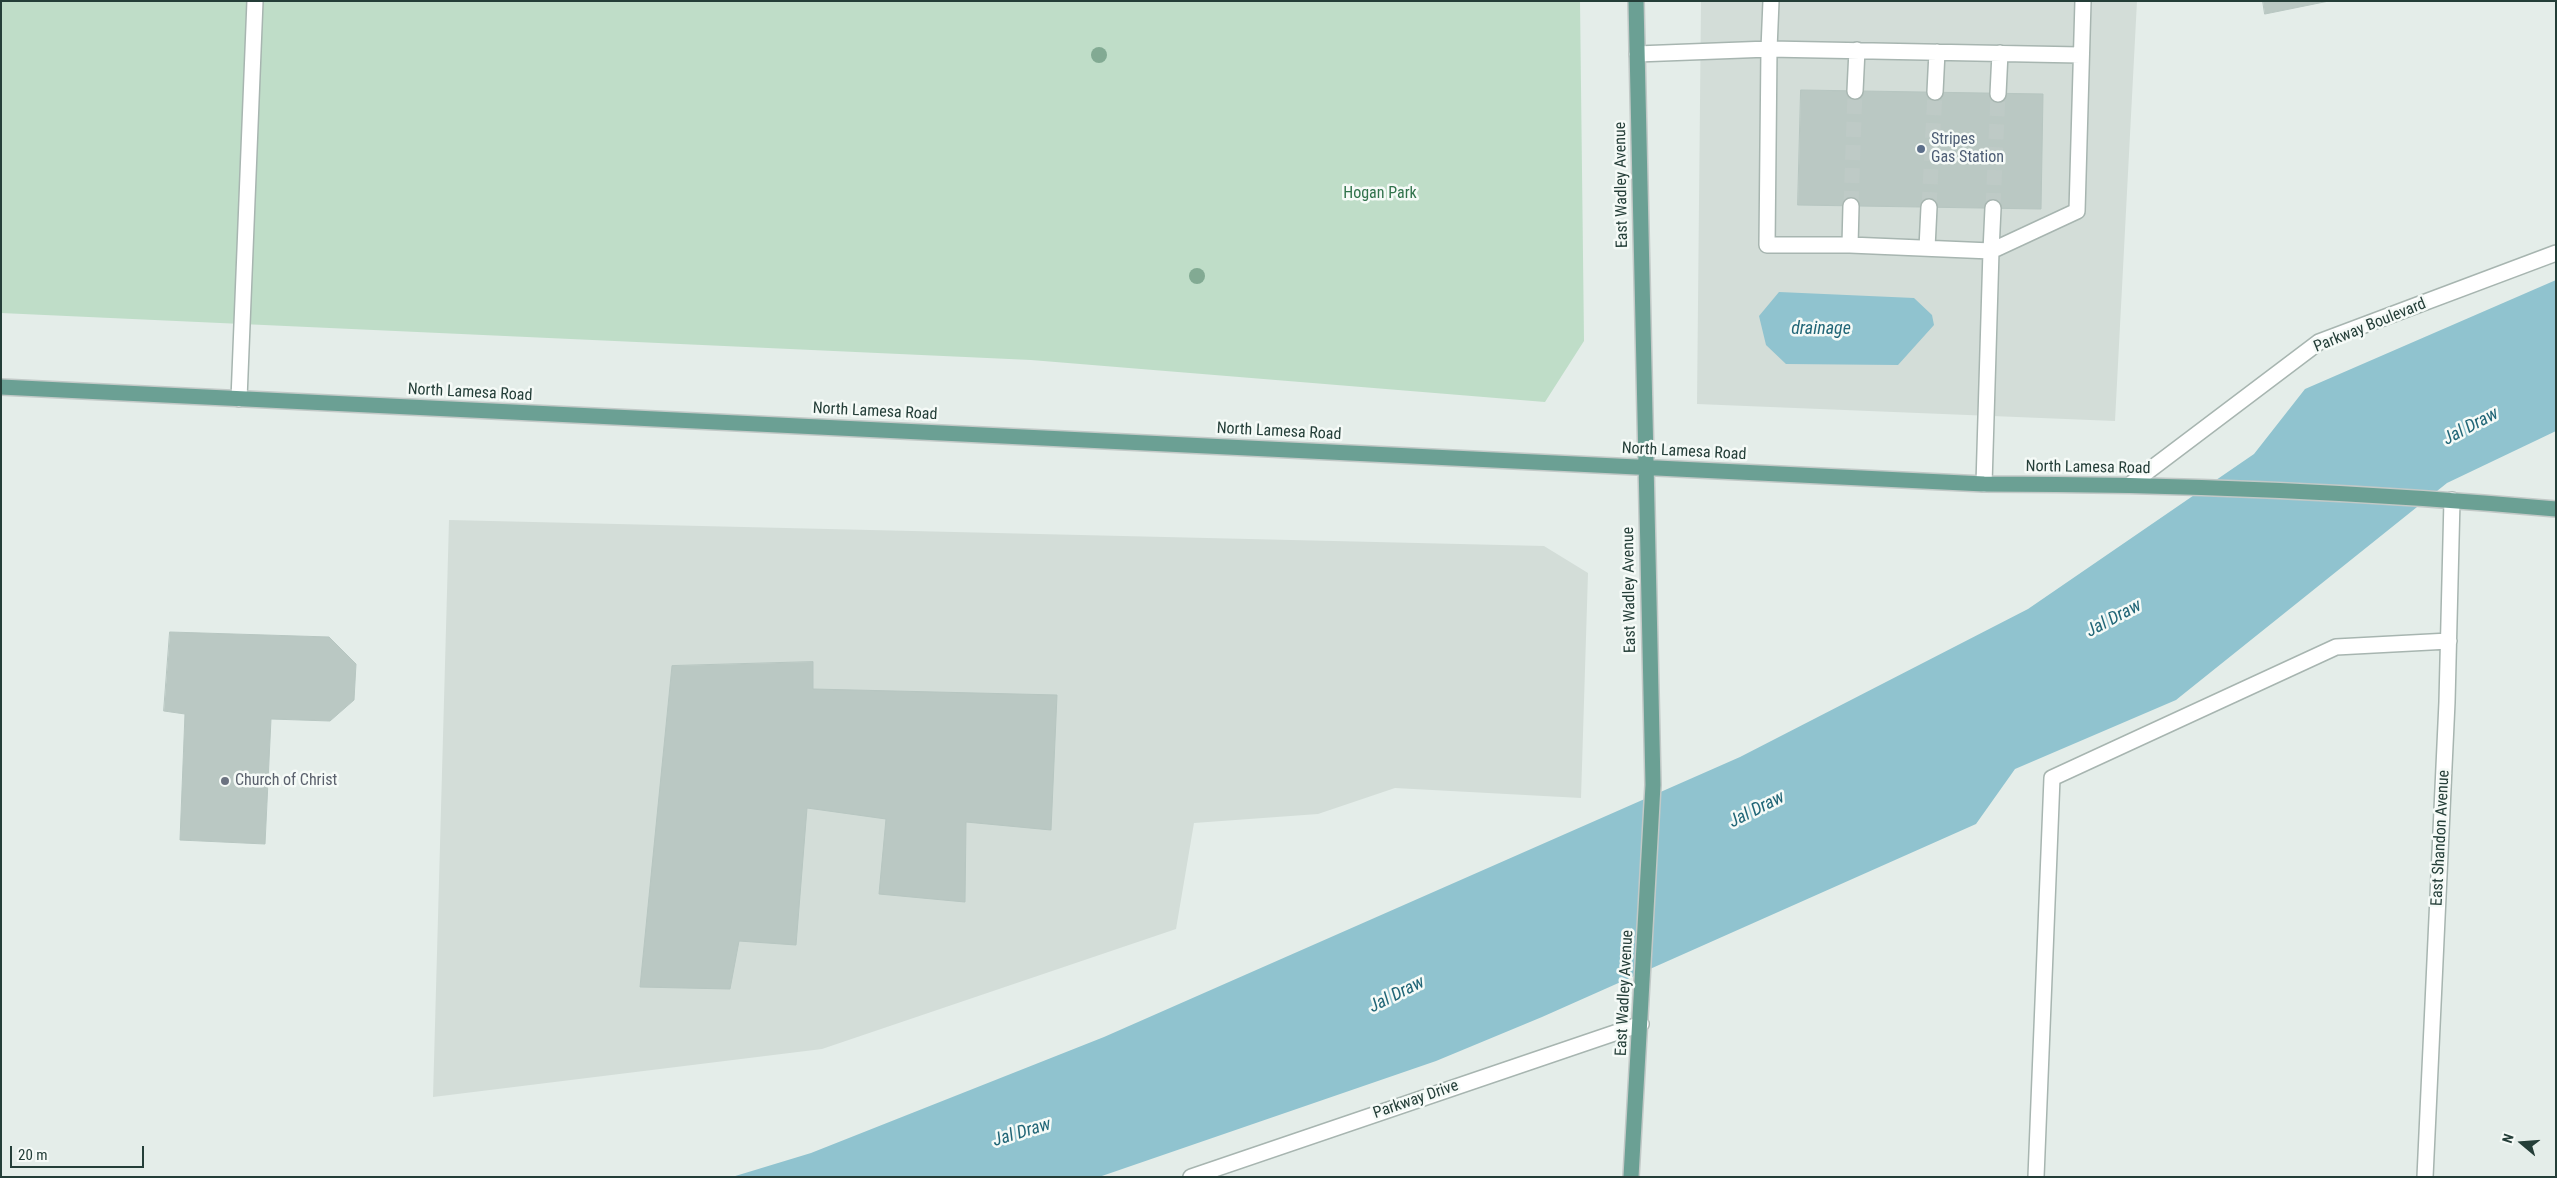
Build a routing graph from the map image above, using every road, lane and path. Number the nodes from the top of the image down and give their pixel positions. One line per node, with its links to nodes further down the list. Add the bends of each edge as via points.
1 (255, 1): 22 (street)
2 (1636, 1): 9 (main road, East Wadley Avenue)
3 (1771, 1): 5 (street)
4 (2083, 1): 10 (street)
5 (1770, 49): 6 (street); 9 (street); 17 (street, via 1767,246)
6 (1856, 50): 7 (street); 11 (street)
7 (1937, 52): 8 (street); 12 (street)
8 (2000, 53): 10 (street); 13 (street)
9 (1637, 54): 23 (main road, East Wadley Avenue)
10 (2080, 55): 19 (street, via 2077,211)
11 (1855, 91)
12 (1935, 92)
13 (1998, 94)
14 (1851, 206): 17 (street)
15 (1929, 207): 18 (street)
16 (1993, 208): 19 (street)
17 (1850, 244): 18 (street)
18 (1927, 248): 19 (street)
19 (1991, 251): 24 (street)
20 (2556, 254): 25 (street, Parkway Boulevard, via 2319,342)
21 (1, 387): 22 (main road, North Lamesa Road)
22 (239, 399): 23 (main road, North Lamesa Road)
23 (1645, 467): 24 (main road, North Lamesa Road); 29 (main road, East Wadley Avenue, via 1653,785)
24 (1984, 484): 25 (main road, North Lamesa Road)
25 (2131, 484): 26 (main road, North Lamesa Road)
26 (2452, 500): 27 (main road, North Lamesa Road); 28 (street, East Shandon Avenue)
27 (2556, 509)
28 (2449, 641): 33 (street, via 2336,647 2052,778); 34 (street, East Shandon Avenue)
29 (1641, 1024): 30 (street, Parkway Drive); 32 (main road, East Wadley Avenue)
30 (1216, 1172): 31 (street, Parkway Drive)
31 (1191, 1177)
32 (1631, 1177)
33 (2036, 1177)
34 (2425, 1177)

